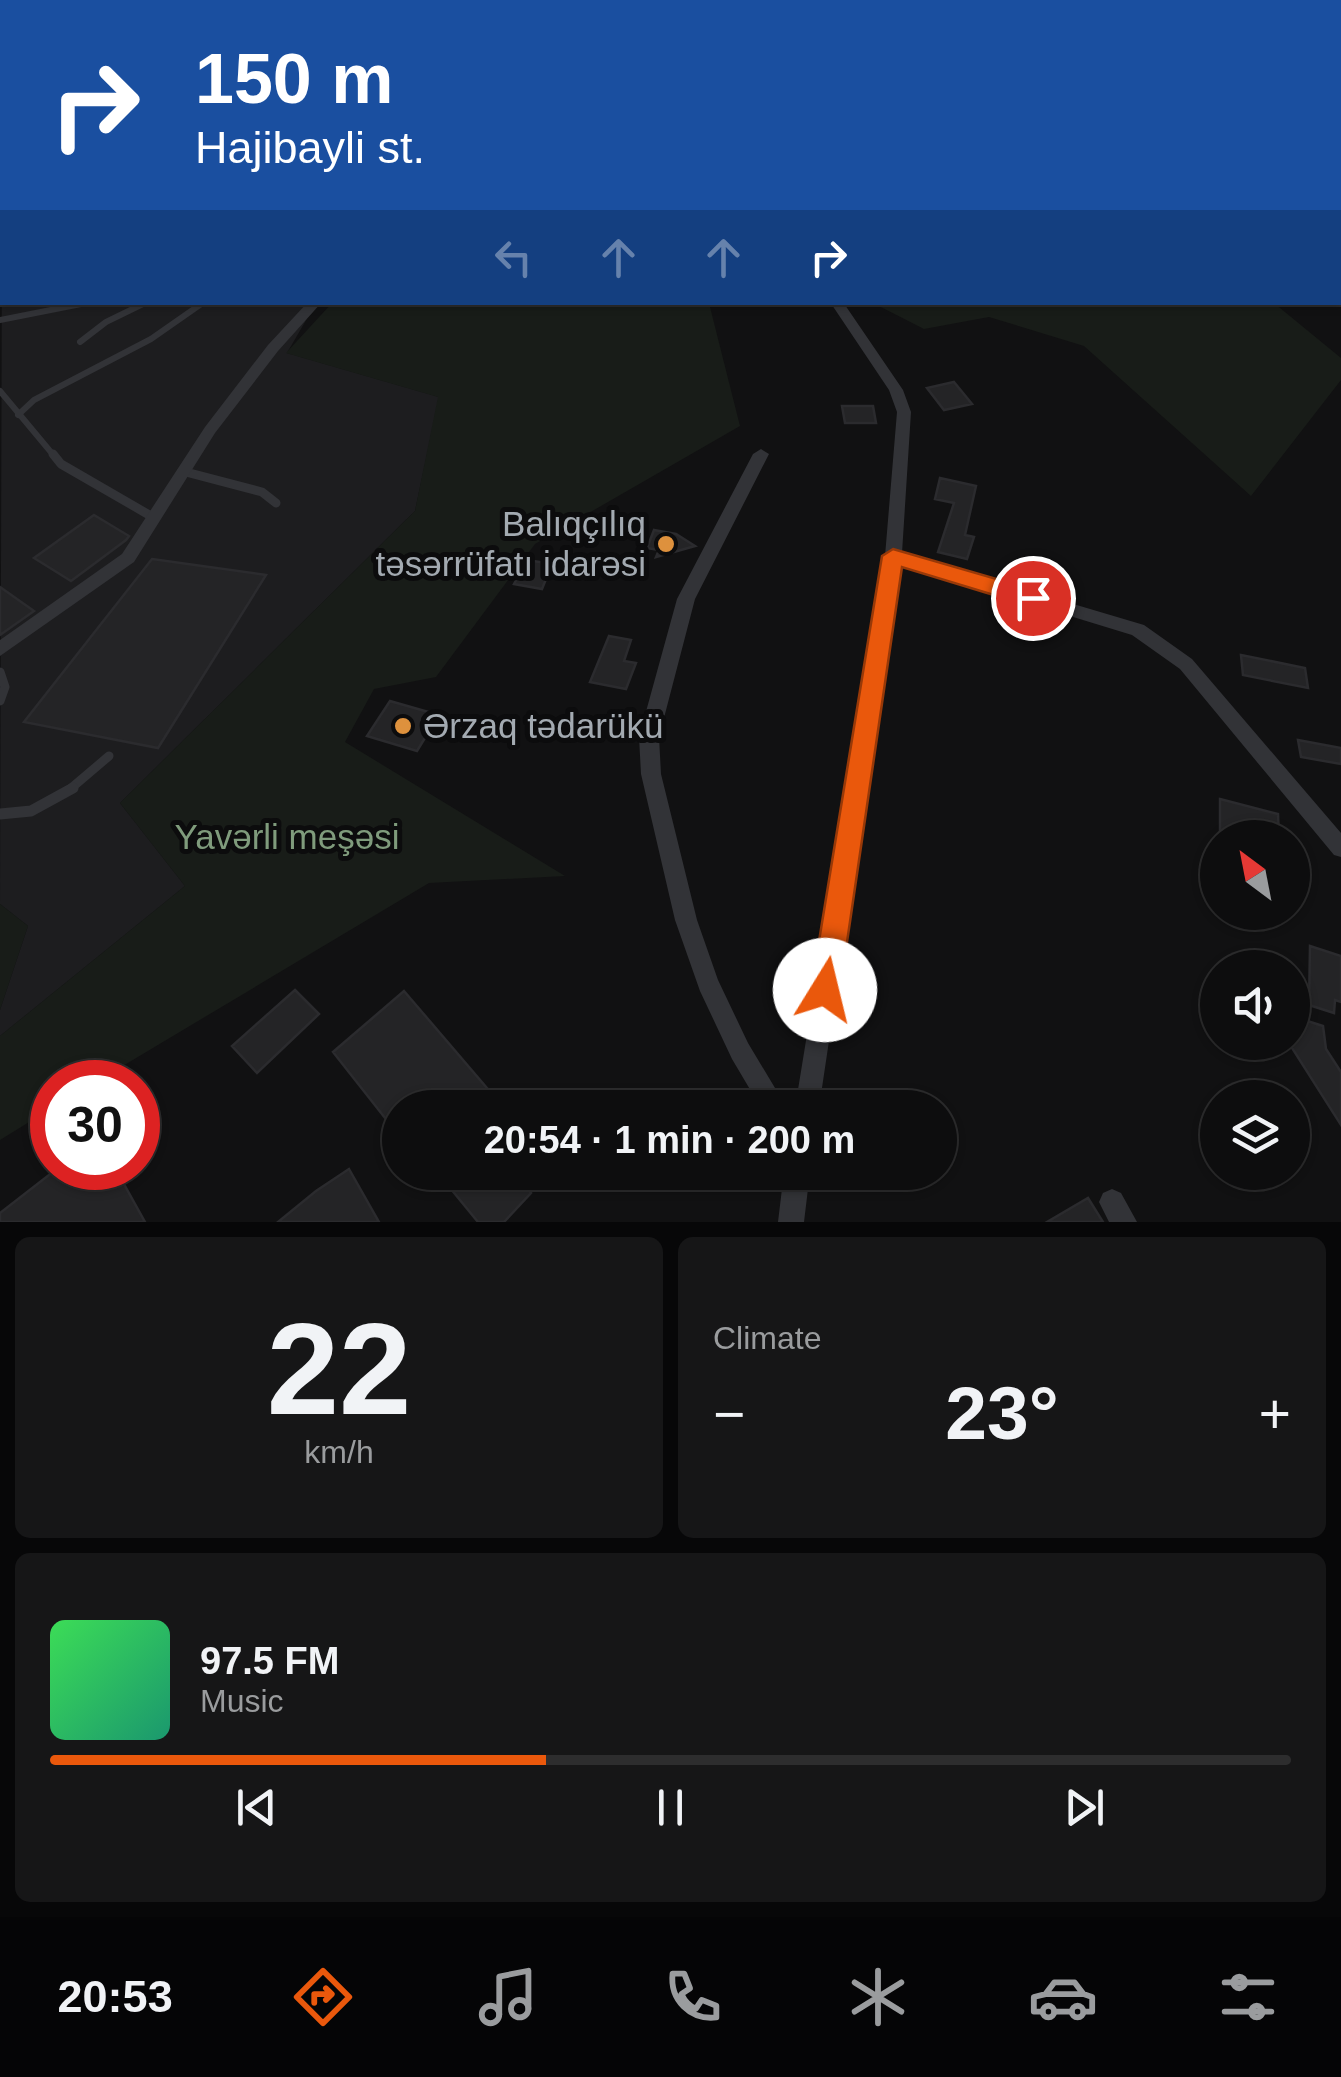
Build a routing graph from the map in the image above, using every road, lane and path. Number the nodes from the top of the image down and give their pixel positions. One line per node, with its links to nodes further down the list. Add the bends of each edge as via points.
1 (50, 305): 7 (lane)
2 (74, 305): 7 (lane)
3 (141, 305): 9 (lane)
4 (200, 305): 11 (lane)
5 (313, 305): 13 (street)
6 (838, 305): 16 (street, via 904,412)
7 (30, 313): 8 (lane)
8 (0, 320)
9 (80, 342)
10 (0, 391): 11 (lane)
11 (18, 415): 15 (lane, via 60,464)
12 (761, 454): 23 (street, via 686,599 649,737 651,774 686,920 708,983)
13 (182, 471): 14 (lane, via 262,492); 15 (street)
14 (276, 503)
15 (151, 516): 17 (street, via 128,558)
16 (893, 556): 22 (street, via 1138,630 1162,644); 24 (street)
17 (0, 649)
18 (0, 672): 19 (lane)
19 (0, 701)
20 (109, 756): 21 (lane, via 46,804)
21 (0, 814)
22 (1341, 848)
23 (764, 1090)
24 (810, 1090)
25 (795, 1190): 26 (street)
26 (791, 1222)

